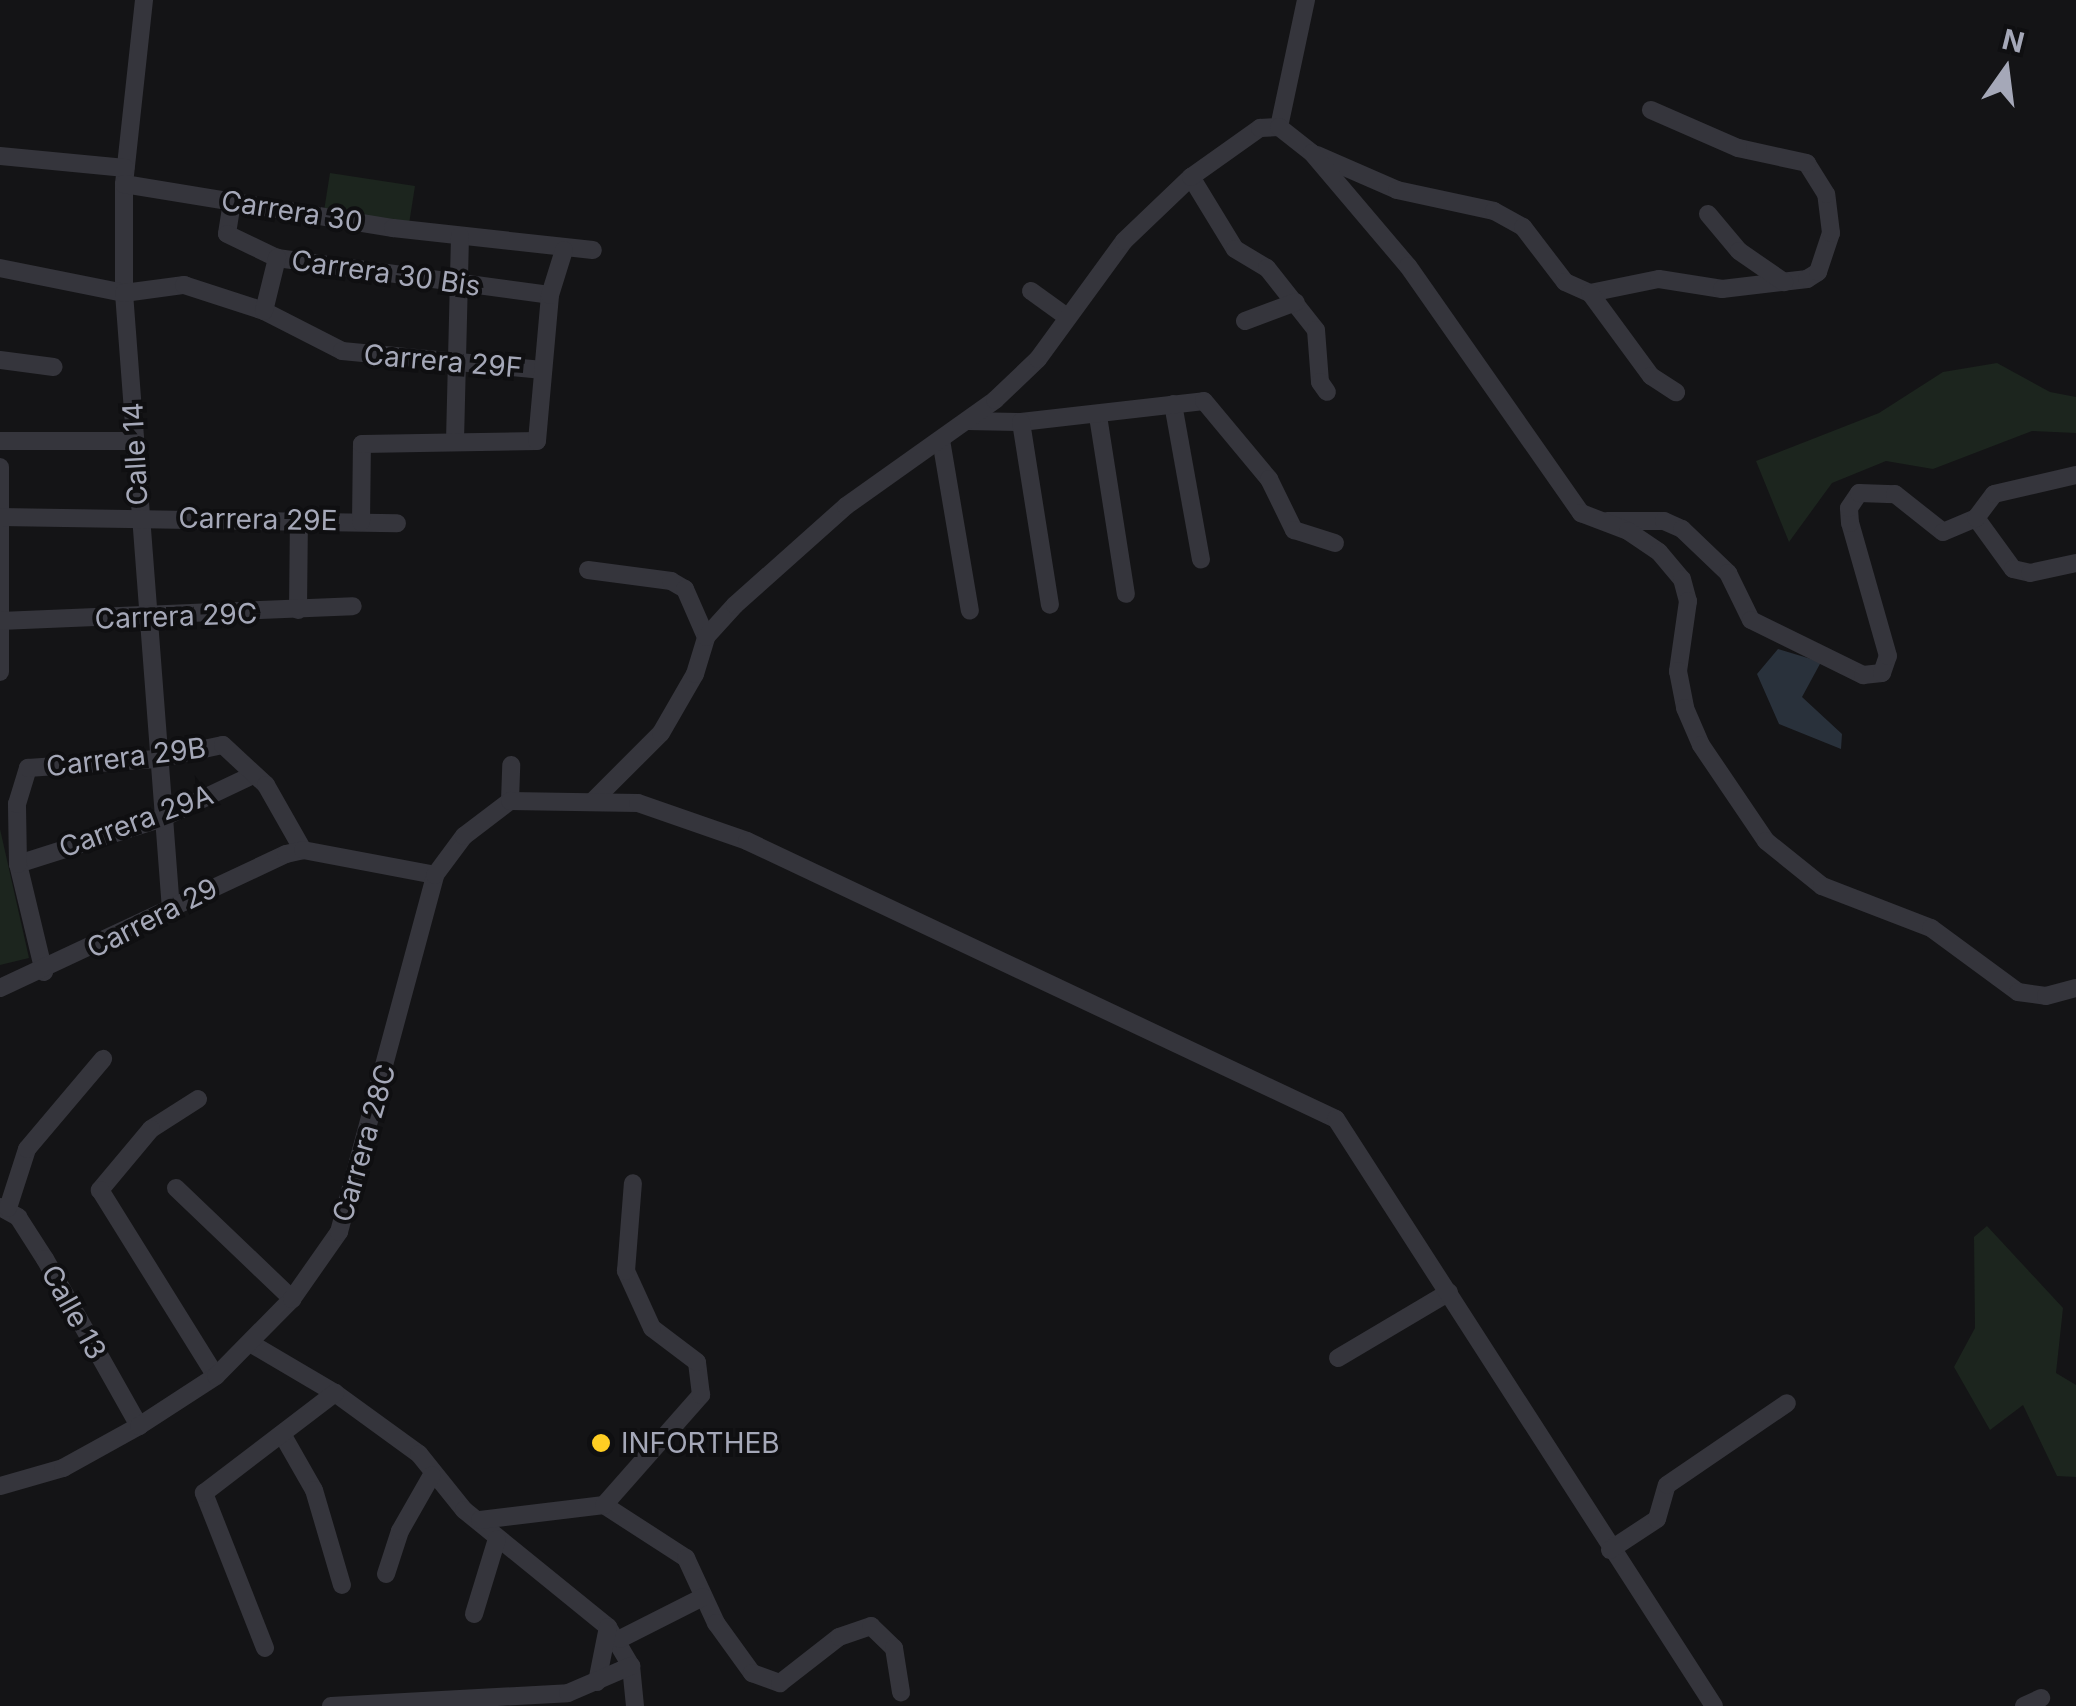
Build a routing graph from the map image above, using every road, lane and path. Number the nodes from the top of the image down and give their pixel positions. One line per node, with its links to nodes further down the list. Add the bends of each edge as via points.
1 (144, 0): 7 (street, Calle 14)
2 (1306, 0): 4 (street)
3 (1651, 110): 16 (street, via 1738,148 1807,162 1826,194 1827,260 1807,279)
4 (1278, 127): 5 (street); 8 (street, via 1260,128)
5 (1312, 153): 20 (street, via 1396,190 1494,211 1522,227 1565,282); 46 (street, via 1444,313 1563,492 1581,513)
6 (0, 156): 7 (street, Carrera 30)
7 (124, 176): 9 (street, Carrera 30); 19 (street, Calle 14)
8 (1192, 177): 22 (street, via 1236,249 1267,268); 24 (street, via 1124,241)
9 (232, 202): 11 (street, Carrera 30); 14 (street, Carrera 30 Bis, via 227,234)
10 (1708, 214): 16 (street, via 1740,251)
11 (460, 236): 12 (street, Carrera 30); 17 (street)
12 (564, 250): 13 (street, Carrera 30); 21 (street)
13 (593, 250)
14 (277, 258): 17 (street, Carrera 30 Bis); 23 (street)
15 (0, 268): 19 (street)
16 (1784, 282): 20 (street, via 1722,289 1659,279)
17 (458, 285): 21 (street, Carrera 30 Bis); 27 (street)
18 (1031, 292): 24 (street)
19 (124, 293): 23 (street, via 184,285); 38 (street, Calle 14)
20 (1590, 293): 31 (street, via 1651,376)
21 (550, 295): 29 (street)
22 (1296, 302): 25 (street); 30 (street, via 1316,330 1320,382)
23 (264, 311): 27 (street, Carrera 29F, via 342,351)
24 (1067, 317): 34 (street, via 1038,359)
25 (1245, 321)
26 (0, 360): 28 (street)
27 (458, 364): 29 (street, Carrera 29F); 39 (street)
28 (54, 367)
29 (543, 370): 39 (street, via 538,441)
30 (1327, 392)
31 (1676, 392)
32 (1174, 404): 33 (street); 49 (street, via 1204,401 1269,478 1294,530); 50 (street)
33 (1098, 416): 35 (street); 53 (street)
34 (968, 420): 35 (street); 36 (street)
35 (1022, 422): 54 (street)
36 (941, 440): 57 (street); 60 (street, via 846,506)
37 (0, 441): 38 (street)
38 (135, 441): 42 (street, Calle 14)
39 (455, 441): 47 (street, via 362,444)
40 (0, 466): 43 (street)
41 (2076, 475): 44 (street, via 1994,494)
42 (138, 516): 43 (street, Carrera 29E); 45 (street, Carrera 29E); 58 (street, Calle 14)
43 (1, 517): 59 (street)
44 (1976, 518): 46 (street, via 1943,532 1895,494 1859,493 1849,508 1850,523 1888,656 1882,673 1863,675 1751,620 1728,573 1682,529 1664,520); 51 (street, via 2013,569 2030,573)
45 (299, 520): 47 (street, Carrera 29E); 56 (street)
46 (1602, 521): 74 (street, via 1658,552 1682,579 1688,601 1678,672 1685,708 1718,771 1780,855 1822,886 1930,928 2018,992 2046,996)
47 (360, 522): 48 (street, Carrera 29E)
48 (397, 523)
49 (1335, 543)
50 (1201, 560)
51 (2076, 563)
52 (588, 570): 60 (street, via 671,580 685,589)
53 (1126, 594)
54 (1050, 605)
55 (353, 606): 56 (street, Carrera 29C)
56 (298, 610): 58 (street, Carrera 29C)
57 (970, 612)
58 (145, 620): 59 (street, Carrera 29C); 62 (street, Calle 14)
59 (2, 621): 61 (street)
60 (706, 637): 66 (street, via 696,674 660,733)
61 (2, 670)
62 (157, 759): 64 (street, Carrera 29B, via 224,745); 67 (street, Calle 14); 69 (street, Carrera 29B, via 28,768 17,804)
63 (511, 765): 65 (street)
64 (253, 775): 67 (street, Carrera 29A); 68 (street, via 286,812)
65 (510, 801): 66 (street); 70 (street, Carrera 28C, via 464,836)
66 (593, 801): 80 (street, via 638,803 747,840 1336,1119)
67 (160, 818): 69 (street, Carrera 29A); 71 (street, Calle 14)
68 (304, 850): 70 (street); 71 (street, Carrera 29)
69 (18, 864): 72 (street)
70 (435, 875): 81 (street, Carrera 28C, via 338,1232)
71 (172, 909): 72 (street, Carrera 29)
72 (44, 972): 73 (street, Carrera 29)
73 (0, 988)
74 (2076, 988)
75 (102, 1060): 79 (street, via 28,1149)
76 (198, 1099): 84 (street, via 150,1129 100,1190)
77 (632, 1183): 91 (street, via 626,1271 652,1328 697,1362 704,1384 680,1421)
78 (176, 1188): 81 (street)
79 (4, 1207): 87 (street, Calle 13, via 46,1259)
80 (1449, 1292): 83 (street); 94 (street)
81 (292, 1299): 82 (street, Carrera 28C)
82 (250, 1343): 84 (street, Carrera 28C); 85 (street)
83 (1338, 1358)
84 (216, 1376): 87 (street, Carrera 28C)
85 (335, 1393): 88 (street); 89 (street, via 419,1454)
86 (1788, 1402): 94 (street, via 1667,1485 1657,1519)
87 (139, 1426): 90 (street, Carrera 28C, via 63,1468)
88 (282, 1434): 96 (street, via 314,1490); 100 (street, via 204,1493)
89 (432, 1474): 92 (street); 95 (street, via 400,1531)
90 (0, 1486)
91 (604, 1505): 92 (street); 97 (street, via 686,1558)
92 (480, 1520): 93 (street)
93 (497, 1539): 98 (street); 99 (street)
94 (1610, 1550): 109 (street)
95 (386, 1574)
96 (342, 1585)
97 (703, 1597): 99 (street); 103 (street, via 752,1673 780,1684 839,1637 871,1626 894,1648)
98 (474, 1614)
99 (614, 1633): 101 (street); 102 (street)
100 (265, 1648)
101 (632, 1666): 102 (street); 108 (street)
102 (597, 1682): 104 (street)
103 (901, 1692)
104 (569, 1699): 105 (street)
105 (460, 1702): 106 (street)
106 (354, 1705): 107 (street)
107 (331, 1706)
108 (635, 1706)
109 (1714, 1706)

